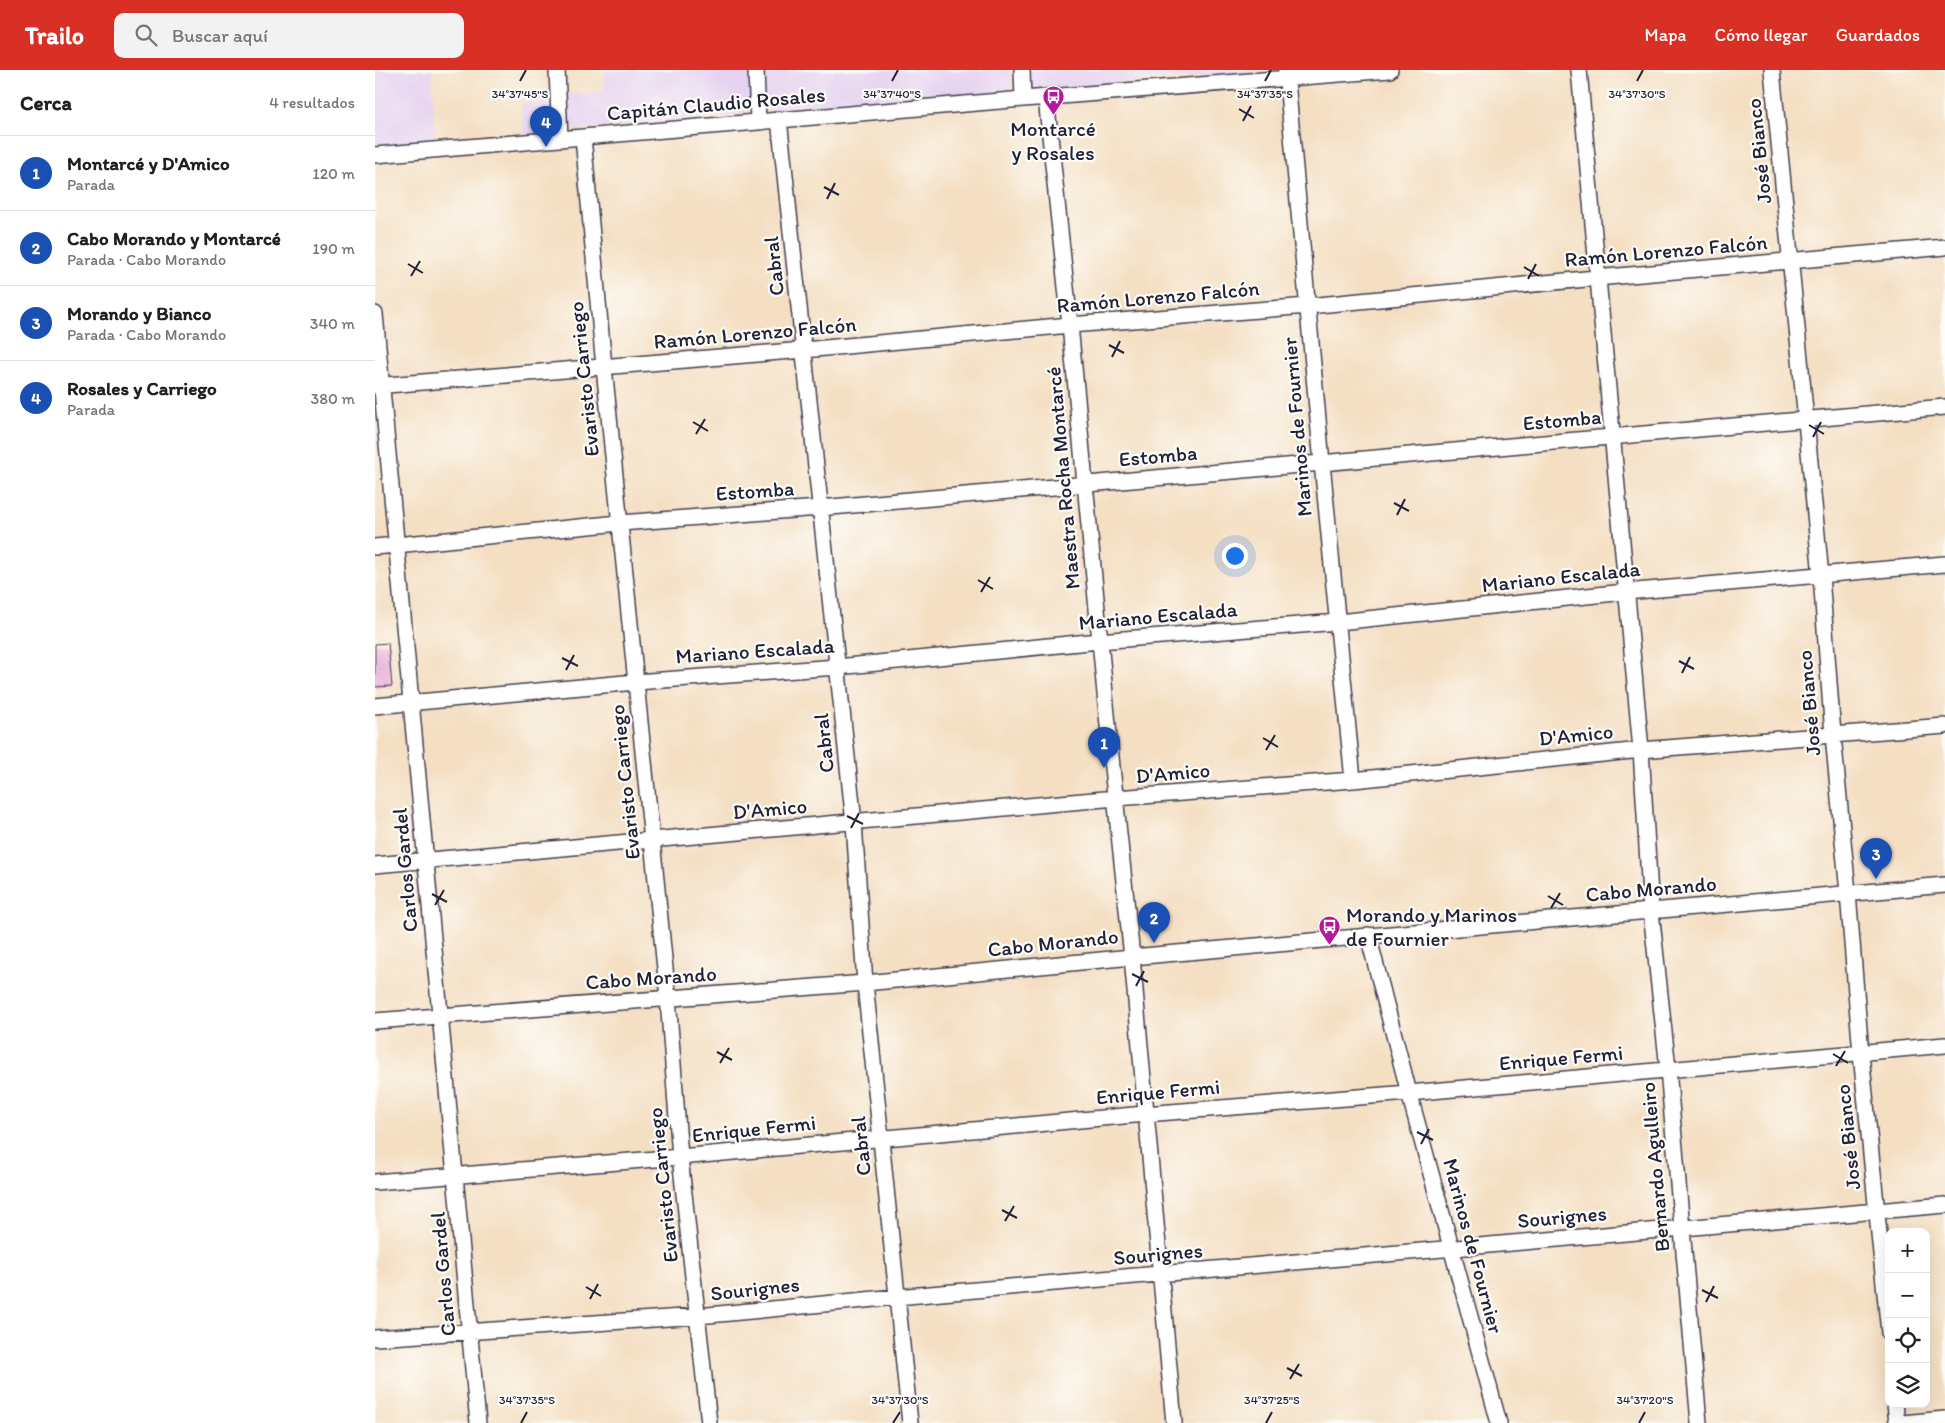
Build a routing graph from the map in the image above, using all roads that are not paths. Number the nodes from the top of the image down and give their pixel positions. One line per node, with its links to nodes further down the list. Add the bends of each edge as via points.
1 (557, 70): 13 (street)
2 (756, 70): 11 (street)
3 (1022, 70): 8 (street)
4 (1391, 70): 7 (street, Capitán Claudio Rosales)
5 (1579, 70): 17 (street, Bernardo Agulleiro)
6 (1772, 70): 16 (street, José Bianco)
7 (1286, 75): 9 (street, Capitán Claudio Rosales); 18 (street, Marinos de Fournier)
8 (1023, 98): 9 (street, Capitán Claudio Rosales); 10 (street, Capitán Claudio Rosales)
9 (1045, 98): 20 (street, Maestra Rocha Montarcé)
10 (779, 119): 11 (street, Capitán Claudio Rosales); 21 (street, Cabral)
11 (758, 121): 12 (street, Capitán Claudio Rosales)
12 (583, 137): 13 (street, Capitán Claudio Rosales); 22 (street, Evaristo Carriego)
13 (560, 139): 14 (street, Capitán Claudio Rosales)
14 (375, 155)
15 (1945, 248): 16 (street, Ramón Lorenzo Falcón)
16 (1791, 262): 17 (street, Ramón Lorenzo Falcón); 25 (street, José Bianco)
17 (1596, 278): 18 (street, Ramón Lorenzo Falcón); 26 (street, Bernardo Agulleiro)
18 (1308, 306): 20 (street, Ramón Lorenzo Falcón); 27 (street, Marinos de Fournier)
19 (375, 314): 23 (street, Carlos Gardel)
20 (1070, 325): 21 (street, Ramón Lorenzo Falcón); 28 (street, Maestra Rocha Montarcé)
21 (805, 350): 22 (street, Ramón Lorenzo Falcón); 29 (street, Cabral)
22 (604, 367): 23 (street, Ramón Lorenzo Falcón); 30 (street, Evaristo Carriego)
23 (378, 386): 31 (street, Carlos Gardel)
24 (1945, 407): 25 (street, Estomba)
25 (1804, 419): 26 (street, Estomba); 34 (street, José Bianco)
26 (1611, 437): 27 (street, Estomba); 35 (street, Bernardo Agulleiro)
27 (1322, 463): 28 (street, Estomba); 36 (street, Marinos de Fournier)
28 (1084, 484): 29 (street, Estomba); 37 (street, Maestra Rocha Montarcé)
29 (820, 508): 30 (street, Estomba); 38 (street, Cabral)
30 (620, 523): 31 (street, Estomba); 39 (street, Evaristo Carriego)
31 (395, 545): 32 (street, Estomba); 40 (street, Carlos Gardel)
32 (375, 546)
33 (1945, 564): 34 (street, Mariano Escalada)
34 (1821, 576): 35 (street, Mariano Escalada); 43 (street, José Bianco)
35 (1625, 592): 36 (street, Mariano Escalada); 44 (street, Bernardo Agulleiro)
36 (1338, 622): 37 (street, Mariano Escalada); 45 (street, Marinos de Fournier)
37 (1099, 642): 38 (street, Mariano Escalada); 46 (street, Maestra Rocha Montarcé)
38 (837, 666): 39 (street, Mariano Escalada); 47 (street, Cabral)
39 (636, 682): 40 (street, Mariano Escalada); 48 (street, Evaristo Carriego)
40 (412, 702): 41 (street, Mariano Escalada); 49 (street, Carlos Gardel)
41 (375, 706)
42 (1945, 726): 43 (street, D'Amico)
43 (1833, 735): 44 (street, D'Amico); 52 (street, José Bianco)
44 (1641, 750): 45 (street, D'Amico); 53 (street, Bernardo Agulleiro)
45 (1353, 780): 46 (street, D'Amico)
46 (1116, 798): 47 (street, D'Amico); 55 (street, Maestra Rocha Montarcé)
47 (853, 823): 48 (street, D'Amico); 56 (street, Cabral)
48 (652, 841): 49 (street, D'Amico); 57 (street, Evaristo Carriego)
49 (425, 861): 50 (street, D'Amico); 58 (street, Carlos Gardel)
50 (375, 865)
51 (1945, 885): 52 (street, Cabo Morando)
52 (1848, 893): 53 (street, Cabo Morando); 61 (street, José Bianco)
53 (1651, 911): 54 (street, Cabo Morando); 62 (street, Bernardo Agulleiro)
54 (1368, 935): 55 (street, Cabo Morando); 63 (street, Marinos de Fournier)
55 (1132, 957): 56 (street, Cabo Morando); 64 (street, Maestra Rocha Montarcé)
56 (865, 983): 57 (street, Cabo Morando); 65 (street, Cabral)
57 (668, 998): 58 (street, Cabo Morando); 66 (street, Evaristo Carriego)
58 (440, 1016): 59 (street, Cabo Morando); 67 (street, Carlos Gardel)
59 (375, 1021)
60 (1945, 1045): 61 (street, Enrique Fermi)
61 (1861, 1054): 62 (street, Enrique Fermi); 70 (street, José Bianco)
62 (1668, 1069): 63 (street, Enrique Fermi); 71 (street, Bernardo Agulleiro)
63 (1409, 1093): 64 (street, Enrique Fermi); 72 (street, Marinos de Fournier)
64 (1145, 1114): 65 (street, Enrique Fermi); 73 (street, Maestra Rocha Montarcé)
65 (881, 1137): 66 (street, Enrique Fermi); 74 (street, Cabral)
66 (680, 1157): 67 (street, Enrique Fermi); 75 (street, Evaristo Carriego)
67 (455, 1175): 68 (street, Enrique Fermi); 77 (street, Carlos Gardel)
68 (375, 1182)
69 (1945, 1205): 70 (street, Sourignes)
70 (1878, 1211): 71 (street, Sourignes); 76 (street, José Bianco)
71 (1681, 1227): 72 (street, Sourignes); 86 (street, Bernardo Agulleiro)
72 (1451, 1249): 73 (street, Sourignes); 85 (street, Marinos de Fournier)
73 (1161, 1275): 74 (street, Sourignes); 84 (street, Maestra Rocha Montarcé)
74 (897, 1297): 75 (street, Sourignes); 83 (street, Cabral)
75 (698, 1316): 77 (street, Sourignes); 82 (street, Evaristo Carriego)
76 (1888, 1318)
77 (469, 1332): 78 (street, Sourignes); 81 (street, Carlos Gardel)
78 (375, 1338)
79 (1895, 1408): 87 (street)
80 (1945, 1419): 88 (street)
81 (478, 1423)
82 (709, 1423)
83 (910, 1423)
84 (1174, 1423)
85 (1499, 1423)
86 (1699, 1423)
87 (1897, 1423)
88 (1902, 1423)

